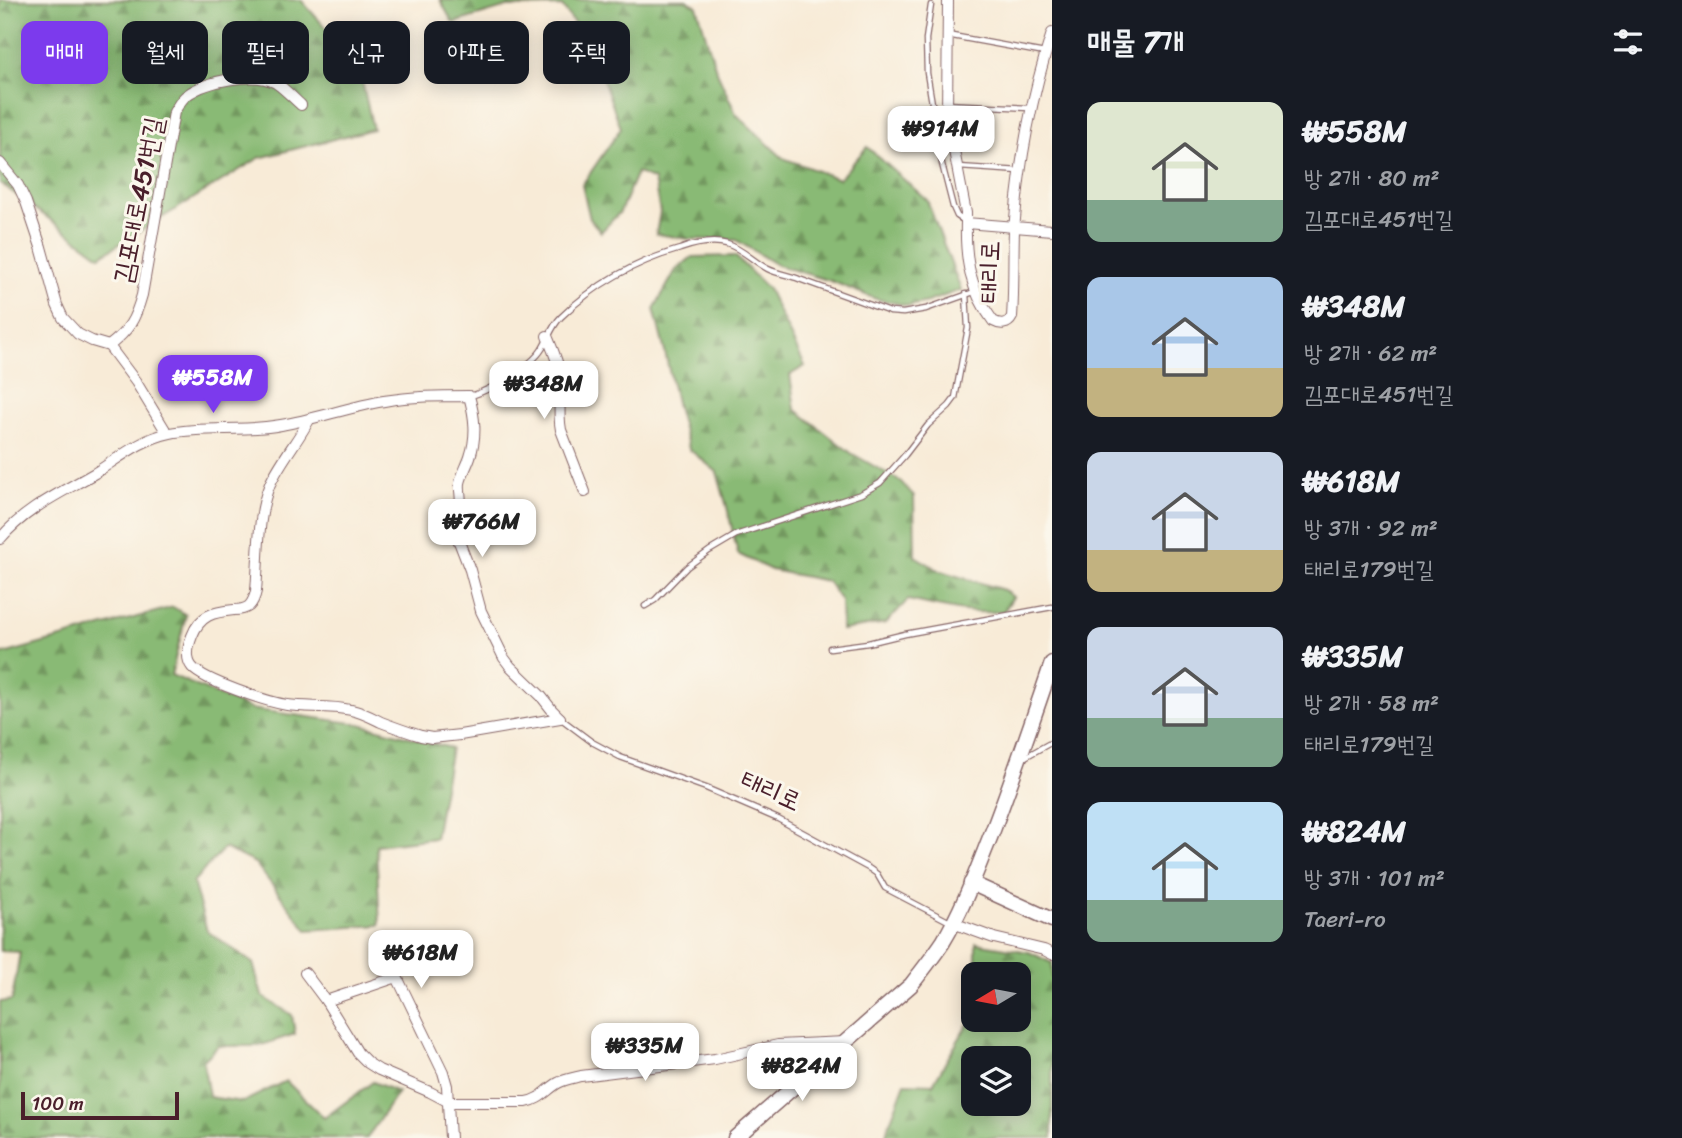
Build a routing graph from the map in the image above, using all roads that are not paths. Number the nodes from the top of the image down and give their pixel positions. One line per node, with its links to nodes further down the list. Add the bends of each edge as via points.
1 (948, 0): 4 (street, 태리로)
2 (931, 5): 12 (lane, via 925,48 932,111 953,207)
3 (1052, 33): 5 (street, 태리로)
4 (947, 35): 5 (lane); 6 (street, 태리로)
5 (1046, 53): 8 (street, 태리로)
6 (946, 104): 8 (lane); 10 (street, 태리로)
7 (301, 105): 17 (street, 김포대로451번길, via 276,83 259,77 201,86 184,97 174,113 136,314 125,333)
8 (1032, 108): 11 (street, 태리로)
9 (0, 163): 17 (street, via 26,202 63,318 78,334)
10 (957, 167): 11 (lane); 12 (street, 태리로)
11 (1020, 171): 13 (street, 태리로)
12 (967, 222): 13 (street, 태리로); 15 (street, 태리로)
13 (1015, 227): 14 (street, 태리로); 15 (street, 태리로, via 1010,321 993,321)
14 (1052, 230)
15 (971, 293): 16 (lane, via 926,309 890,312 769,270 728,244 705,243 643,261 604,282 560,318); 23 (lane, via 955,398 880,483 861,494 736,535 687,567)
16 (547, 336): 18 (lane, via 528,363); 21 (street, via 560,376 561,430)
17 (109, 346): 20 (street)
18 (469, 396): 19 (street, via 398,399); 27 (street, via 475,438 460,482 461,502 453,526 481,611 504,658)
19 (309, 420): 20 (street, via 261,428); 27 (street, via 266,496 253,600 242,609 217,612 202,621 188,650 192,667 210,679 261,698 287,705 353,710 421,736 460,735)
20 (167, 433): 22 (street, via 130,449 47,499)
21 (585, 492)
22 (0, 539)
23 (645, 606)
24 (1052, 607): 25 (lane)
25 (830, 648)
26 (1052, 663): 29 (street)
27 (560, 718): 32 (lane, 태리로, via 620,757 789,824 870,869 885,888)
28 (1052, 742): 29 (lane)
29 (1018, 761): 30 (street)
30 (971, 884): 31 (street); 32 (street)
31 (1052, 920)
32 (953, 923): 33 (street); 36 (street, via 911,985)
33 (1052, 954)
34 (305, 973): 35 (street)
35 (326, 1001): 37 (street, via 368,1063); 37 (street, via 397,977 443,1072)
36 (846, 1042): 37 (street, via 778,1045 715,1059 582,1076 556,1084 538,1099 526,1102); 39 (street)
37 (449, 1102): 38 (street)
38 (450, 1138)
39 (736, 1138)

